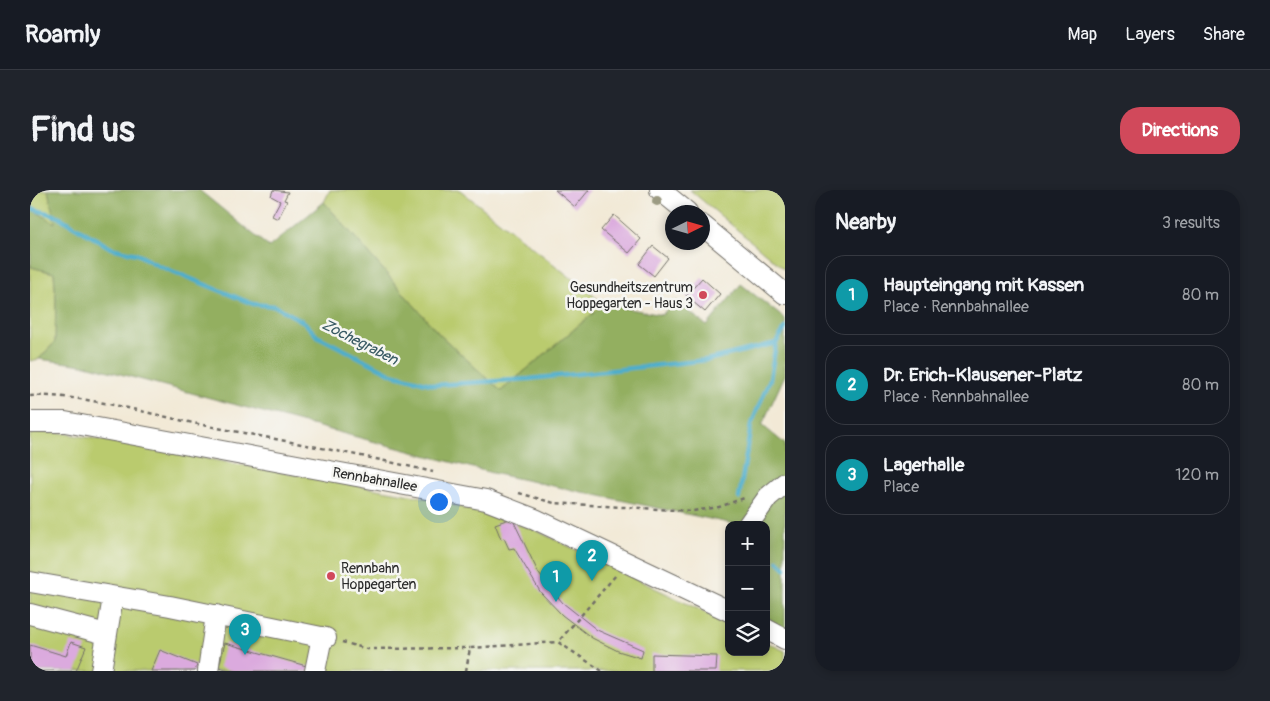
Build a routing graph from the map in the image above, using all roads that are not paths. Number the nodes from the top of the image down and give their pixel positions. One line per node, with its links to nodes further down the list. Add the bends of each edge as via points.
1 (660, 190): 2 (street)
2 (678, 205)
3 (710, 232): 4 (street)
4 (785, 294)
5 (30, 422): 10 (street, Rennbahnallee, via 65,422 486,500 535,519)
6 (785, 483): 7 (street, via 768,497)
7 (751, 521)
8 (30, 582): 9 (street)
9 (113, 597): 12 (street); 14 (street)
10 (725, 609)
11 (30, 614): 14 (street)
12 (216, 616): 17 (street); 18 (street, via 324,638)
13 (770, 631): 15 (street)
14 (106, 634): 16 (street)
15 (785, 639)
16 (101, 671)
17 (208, 671)
18 (315, 671)

